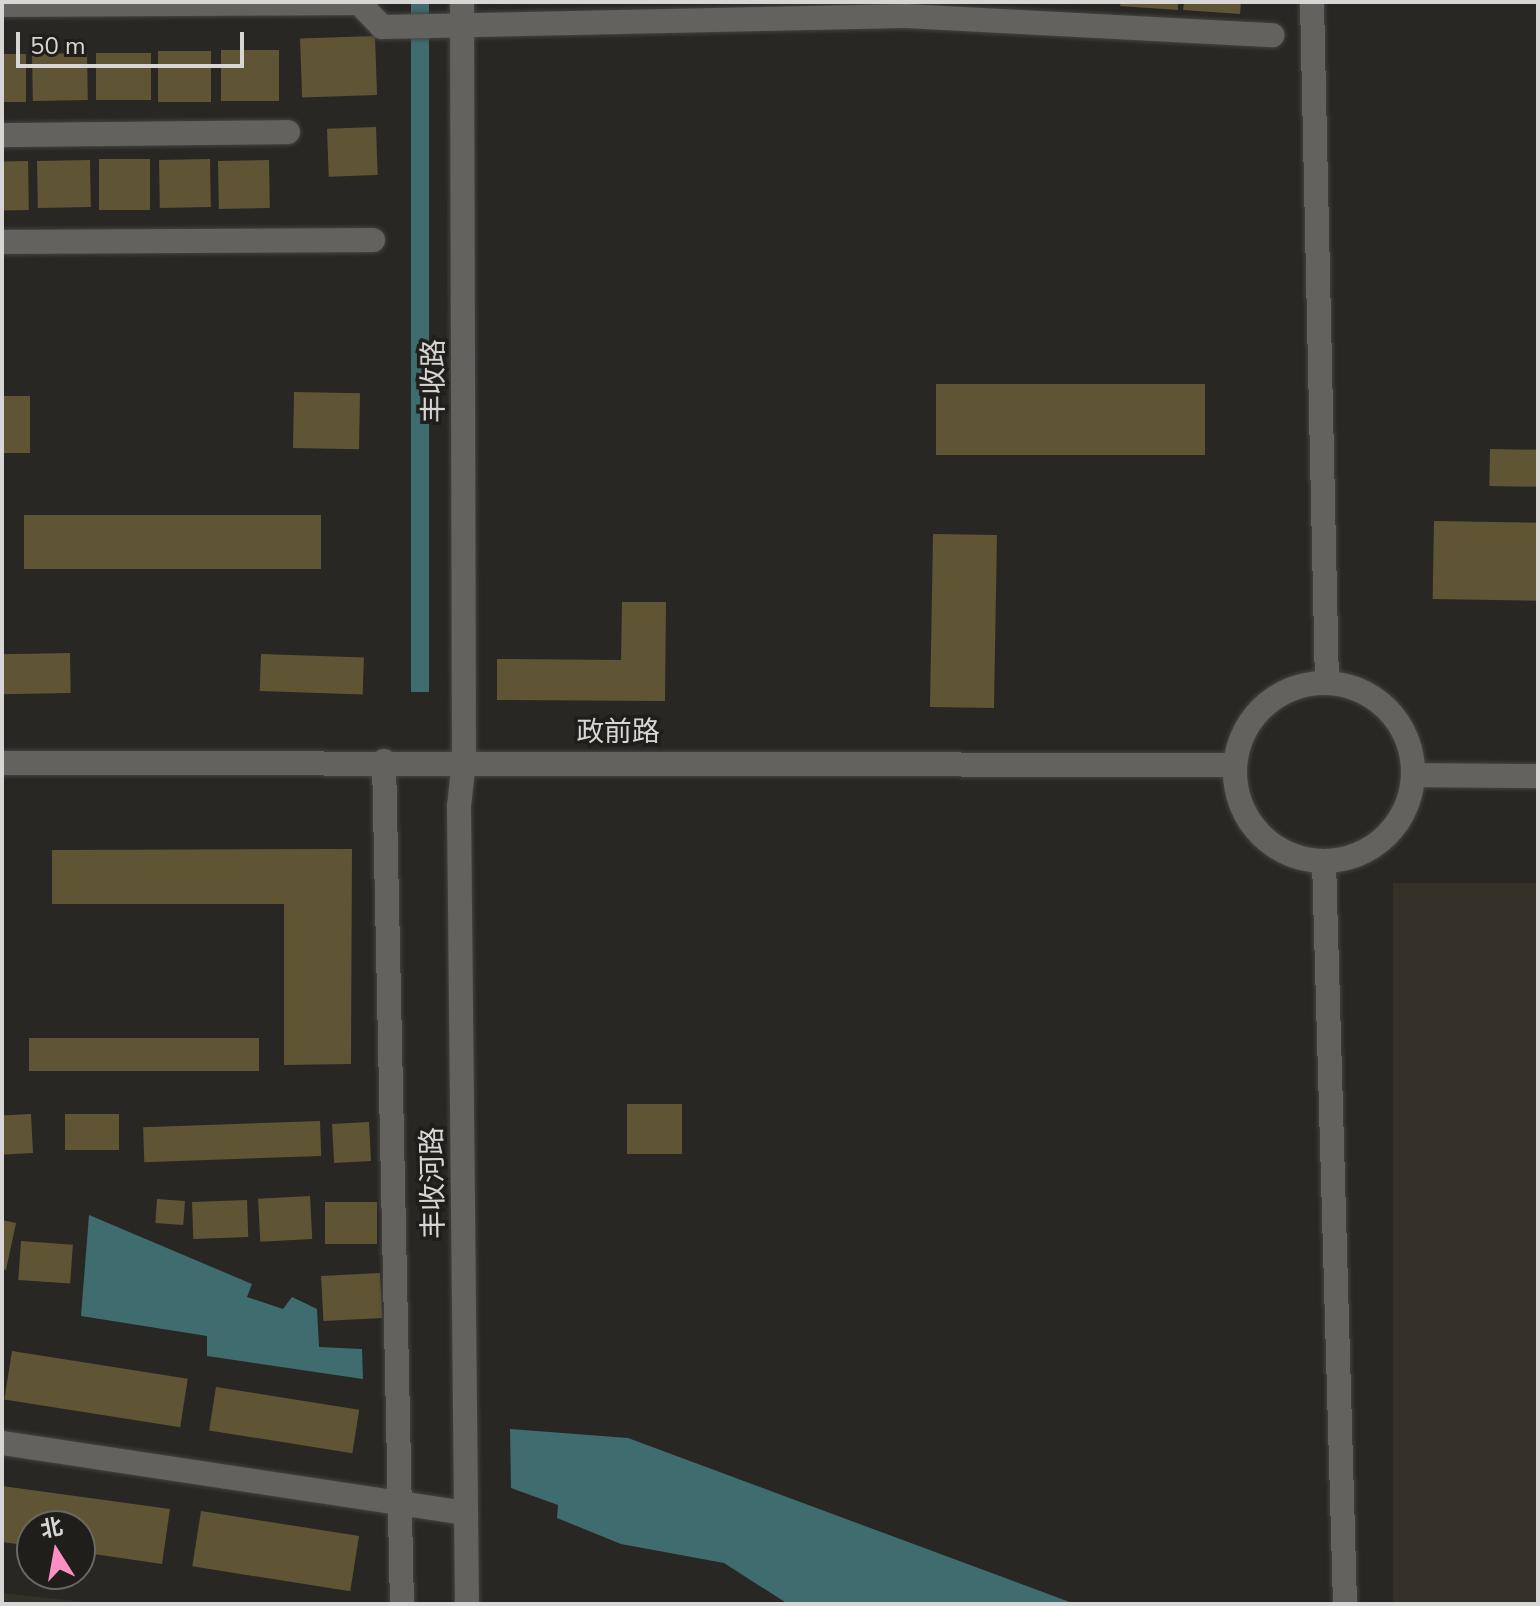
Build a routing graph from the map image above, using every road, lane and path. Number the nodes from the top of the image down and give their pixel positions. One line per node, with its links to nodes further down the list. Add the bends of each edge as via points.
1 (462, 2): 4 (street, 丰收路)
2 (1312, 2): 10 (street)
3 (2, 5): 4 (street, via 359,3 382,27)
4 (463, 27): 5 (street, via 906,16); 12 (street, 丰收路)
5 (1273, 35)
6 (288, 132): 7 (street)
7 (2, 135)
8 (373, 240): 9 (street)
9 (2, 242)
10 (1327, 682): 14 (street, via 1293,688 1264,705 1244,732); 15 (street, via 1361,690 1390,711 1409,740)
11 (384, 761): 12 (street, 政前路); 13 (street, 政前路); 19 (street)
12 (464, 761): 14 (street, 政前路); 20 (street, 丰收河路, via 459,806)
13 (2, 763)
14 (1235, 765): 17 (street, via 1239,801 1258,833 1289,854)
15 (1414, 775): 16 (street); 17 (street, via 1407,808 1387,836 1358,855)
16 (1538, 776)
17 (1324, 861): 23 (street)
18 (2, 1443): 19 (street)
19 (402, 1503): 20 (street); 21 (street)
20 (466, 1513): 22 (street, 丰收河路)
21 (402, 1604)
22 (467, 1604)
23 (1345, 1604)

